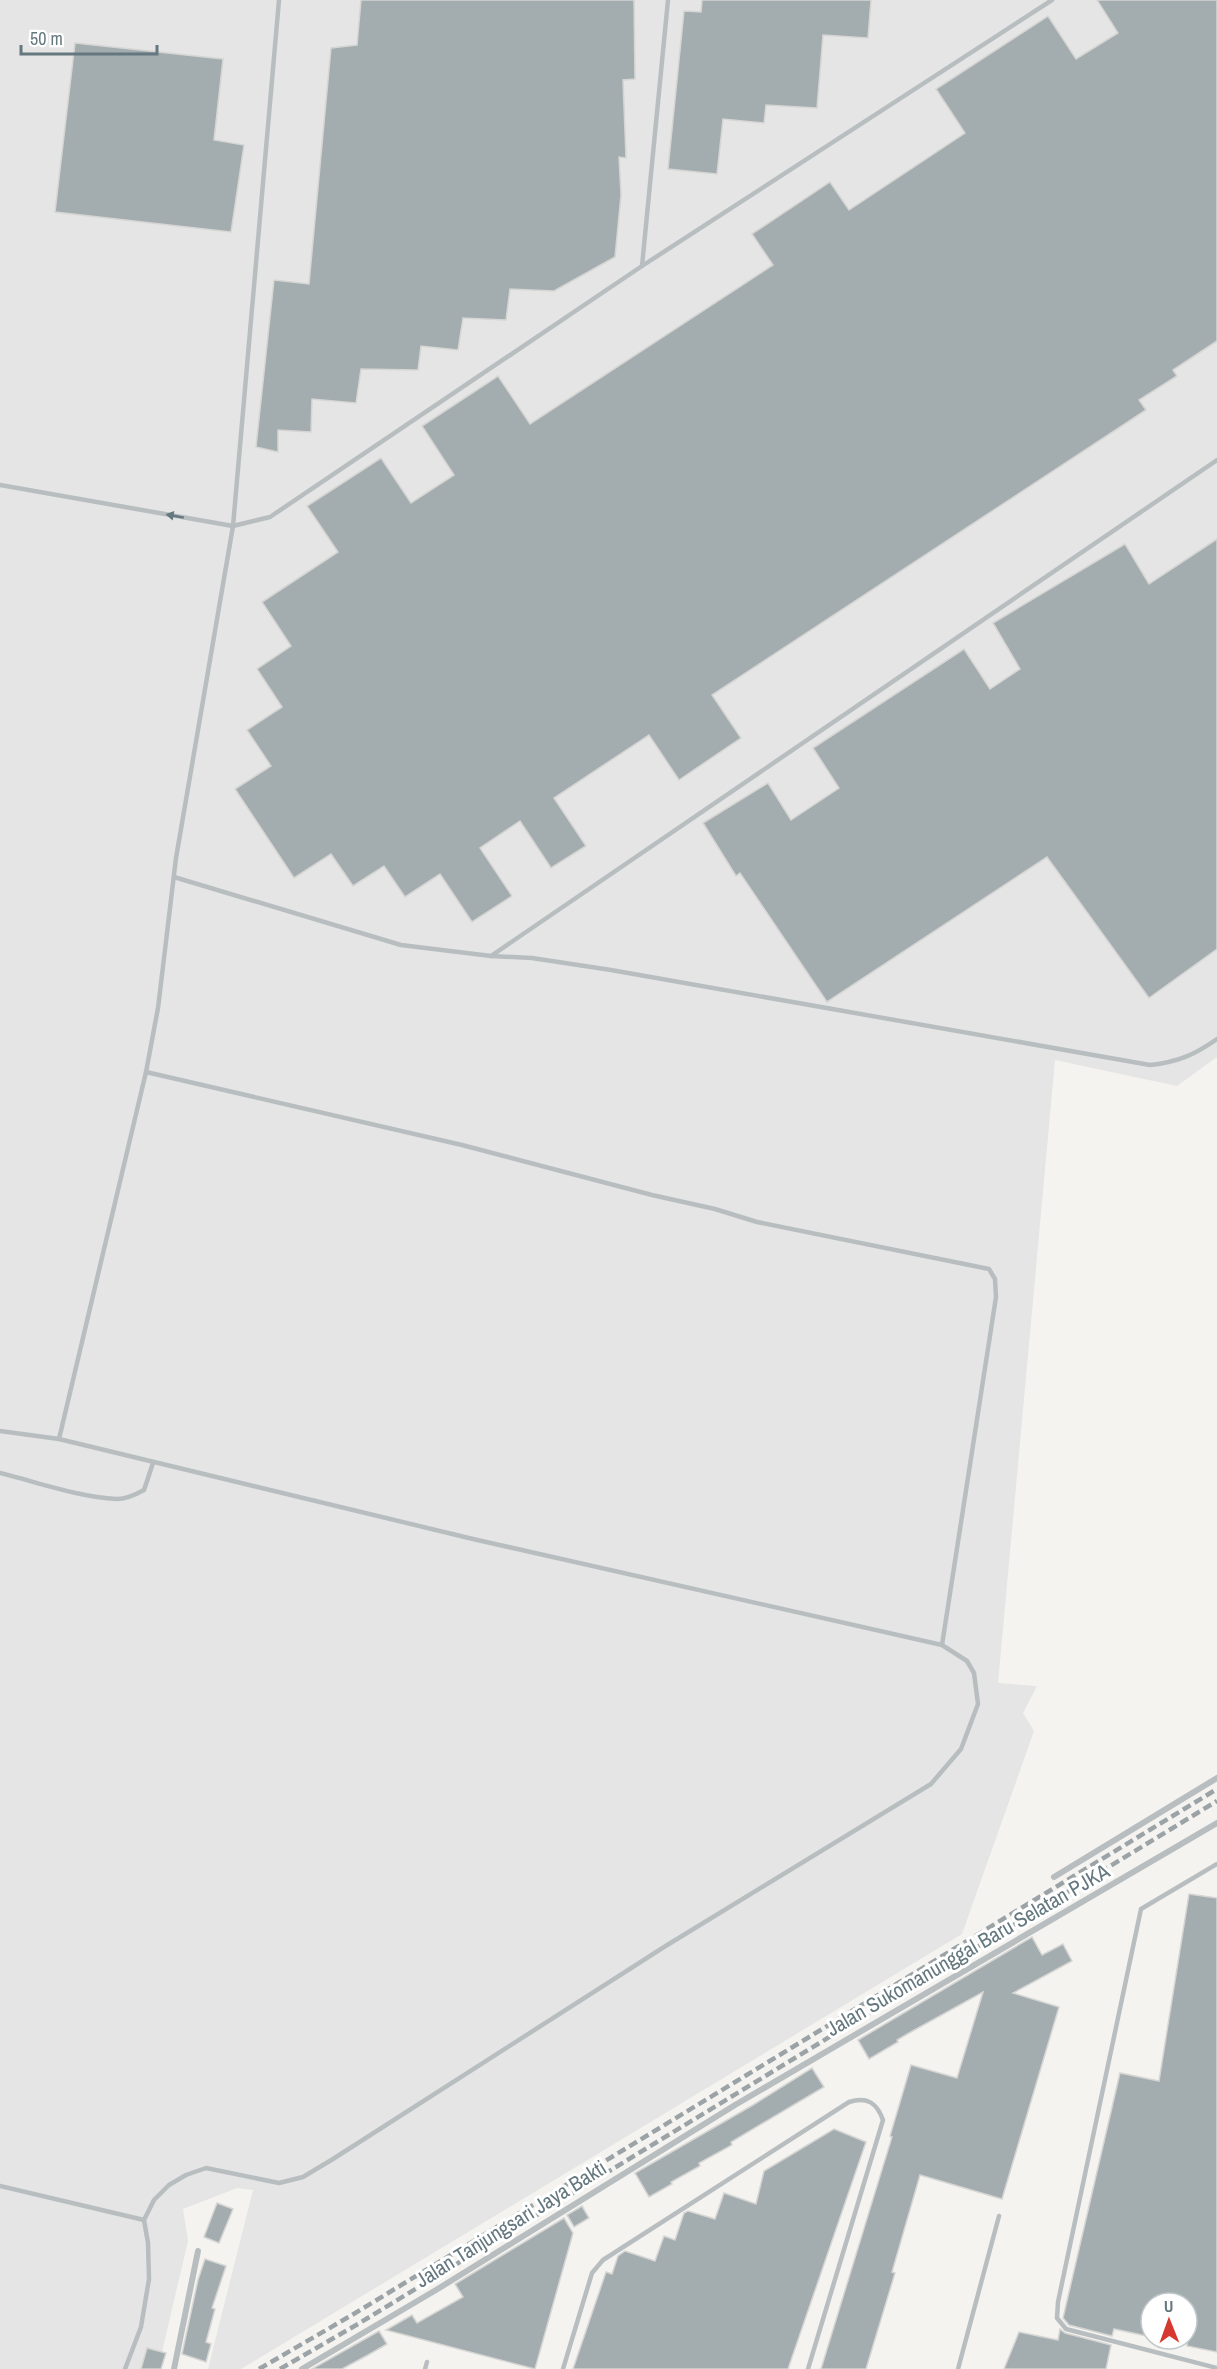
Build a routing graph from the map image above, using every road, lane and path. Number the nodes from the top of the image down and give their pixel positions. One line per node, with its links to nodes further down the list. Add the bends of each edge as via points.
1 (279, 0): 7 (lane)
2 (668, 0): 4 (lane)
3 (1052, 0): 4 (lane)
4 (642, 266): 7 (lane, via 270,517)
5 (1217, 460): 9 (lane)
6 (0, 485): 7 (lane, one-way to 6)
7 (233, 526): 8 (lane)
8 (174, 878): 9 (lane, via 400,945); 11 (lane)
9 (491, 956): 10 (lane, via 611,970 1150,1065 1176,1062)
10 (1217, 1040)
11 (146, 1072): 13 (lane); 16 (lane, via 462,1145 757,1222 989,1269 995,1279 996,1297)
12 (0, 1431): 13 (lane)
13 (59, 1439): 14 (lane)
14 (153, 1463): 15 (lane, via 144,1490 118,1499); 16 (lane)
15 (0, 1473)
16 (942, 1645): 24 (lane, via 967,1661 974,1673 978,1704 962,1749 931,1784 664,1947 303,2177 279,2183 206,2168 170,2185 154,2200)
17 (1217, 1778): 20 (street)
18 (1217, 1823): 21 (street, Jalan Sukomanunggal Baru Selatan PJKA)
19 (1217, 1864): 27 (lane, via 1141,1909 1057,2318 1066,2329)
20 (1054, 1877)
21 (735, 2105): 30 (street, Jalan Tanjungsari Jaya Bakti)
22 (0, 2186): 24 (lane)
23 (999, 2216): 34 (lane)
24 (144, 2220): 28 (lane, via 149,2279 141,2327)
25 (198, 2251): 29 (street)
26 (427, 2362): 31 (lane)
27 (1217, 2368)
28 (124, 2369)
29 (174, 2369)
30 (302, 2369)
31 (425, 2369)
32 (563, 2369): 33 (lane, via 592,2273 603,2260 860,2098 872,2102 883,2120)
33 (808, 2369)
34 (958, 2369)

